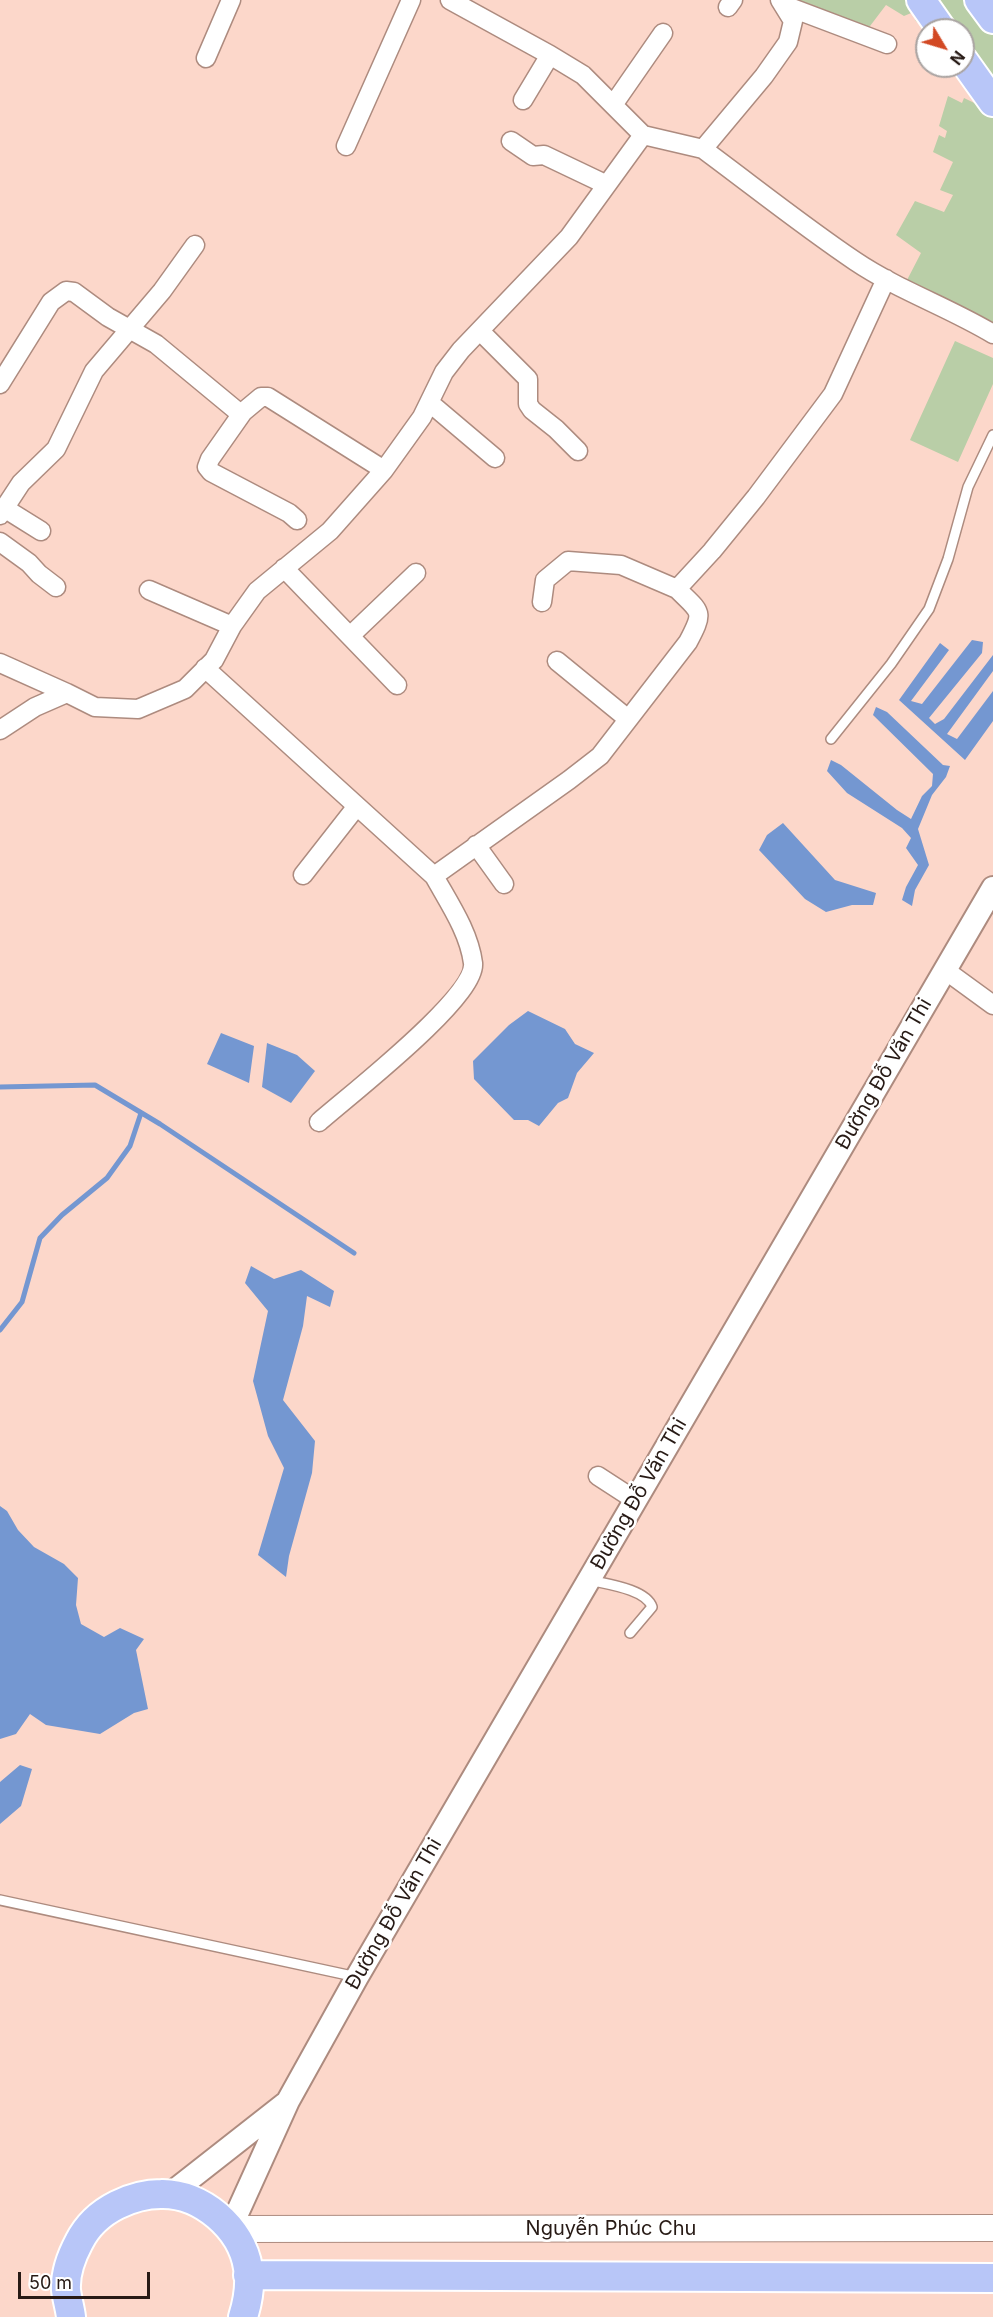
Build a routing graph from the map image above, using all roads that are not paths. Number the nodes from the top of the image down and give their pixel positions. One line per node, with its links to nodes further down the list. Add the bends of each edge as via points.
1 (231, 0): 12 (street)
2 (411, 0): 19 (street)
3 (450, 0): 11 (street)
4 (921, 0): 7 (main road)
5 (979, 0): 8 (main road)
6 (782, 2): 10 (street); 20 (street, via 793,21 788,42)
7 (934, 18)
8 (993, 19)
9 (663, 33): 16 (street)
10 (887, 44)
11 (550, 55): 14 (street); 16 (street, via 583,75)
12 (206, 58)
13 (975, 77): 15 (main road)
14 (523, 100)
15 (993, 102)
16 (613, 105): 17 (street)
17 (643, 135): 20 (street); 21 (street)
18 (511, 141): 21 (street, via 533,156 544,155)
19 (346, 146)
20 (703, 148): 23 (street, via 855,261)
21 (607, 185): 25 (street, via 569,237)
22 (195, 245): 24 (street)
23 (886, 279): 26 (street); 41 (street, via 832,394 756,497)
24 (130, 329): 27 (street, via 74,292 66,291 51,302); 29 (street, via 156,344); 34 (street, via 94,371 56,449 32,470)
25 (480, 331): 28 (street, via 444,372); 31 (street, via 528,379 528,404 532,410)
26 (993, 334)
27 (0, 384)
28 (430, 403): 32 (street); 33 (street)
29 (243, 412): 33 (street, via 261,397 268,397); 35 (street, via 207,467)
30 (993, 435): 53 (lane, via 968,487 929,609)
31 (578, 451)
32 (495, 458)
33 (384, 470): 38 (street, via 330,531)
34 (2, 512): 36 (street)
35 (297, 520)
36 (41, 531)
37 (0, 543): 40 (street)
38 (284, 568): 44 (street, via 257,591); 45 (street)
39 (416, 573): 45 (street)
40 (56, 587)
41 (677, 589): 43 (street, via 621,565 568,561 545,580); 51 (street, via 694,607 700,621)
42 (148, 590): 44 (street)
43 (543, 602)
44 (232, 626): 48 (street, via 214,660)
45 (350, 636): 49 (street)
46 (557, 661): 51 (street)
47 (0, 663): 50 (street)
48 (205, 668): 50 (street, via 184,689 138,709 95,707); 54 (street)
49 (397, 685)
50 (67, 693): 52 (street)
51 (628, 719): 55 (street, via 600,756)
52 (0, 730)
53 (831, 739)
54 (357, 806): 56 (street); 57 (street)
55 (476, 845): 57 (street); 58 (street)
56 (303, 875)
57 (434, 876): 62 (street, via 464,931 474,965 467,984 440,1017)
58 (504, 884)
59 (993, 888): 60 (street, Đường Đỗ Văn Thi)
60 (945, 970): 61 (street); 64 (street, Đường Đỗ Văn Thi)
61 (993, 1005)
62 (319, 1122)
63 (598, 1476): 64 (street)
64 (636, 1500): 65 (street, Đường Đỗ Văn Thi)
65 (589, 1580): 66 (lane, via 628,1589 650,1600 652,1607); 68 (street, Đường Đỗ Văn Thi)
66 (630, 1633)
67 (0, 1900): 68 (lane)
68 (357, 1977): 69 (street, Đường Đỗ Văn Thi)
69 (288, 2102): 70 (street, Đường Đỗ Văn Thi); 72 (street, Đường Đỗ Văn Thi)
70 (169, 2195): 72 (main road, via 192,2200 218,2215); 75 (main road, via 132,2198 105,2211 84,2232 70,2259 66,2289)
71 (993, 2228): 72 (main road, Nguyễn Phúc Chu)
72 (230, 2229): 73 (main road, via 237,2238)
73 (248, 2275): 74 (main road); 76 (main road, via 249,2297)
74 (993, 2278)
75 (71, 2317)
76 (243, 2317)

